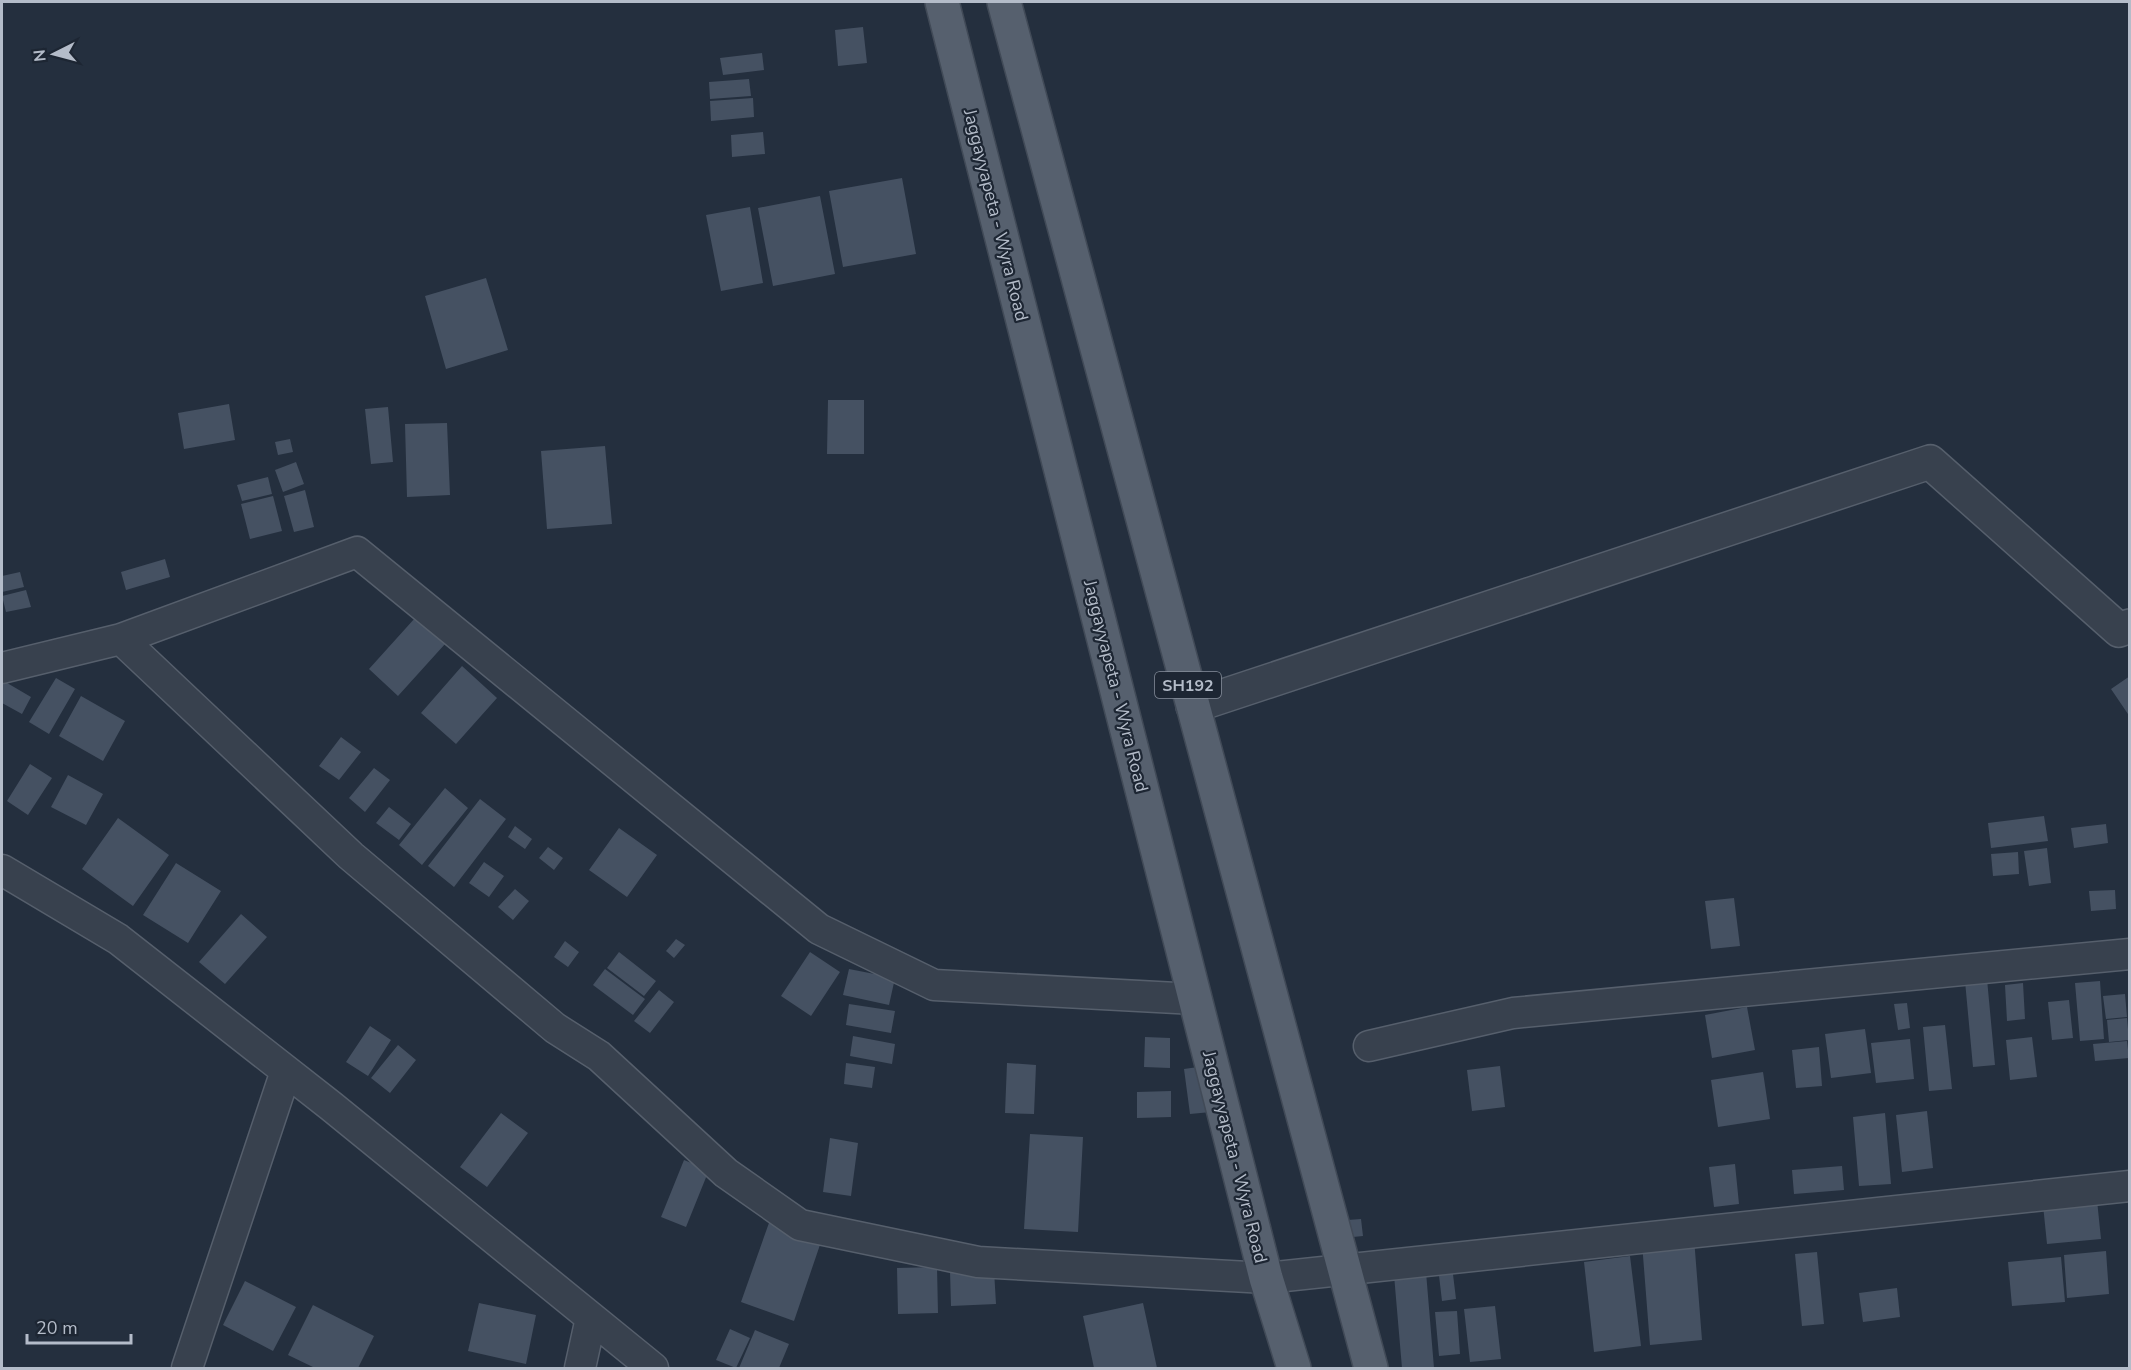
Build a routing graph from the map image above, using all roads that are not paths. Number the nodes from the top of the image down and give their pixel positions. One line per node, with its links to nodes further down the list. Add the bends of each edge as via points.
1 (942, 2): 9 (main road, Jaggayyapeta - Wyra Road)
2 (1004, 2): 6 (main road, SH192)
3 (2130, 626): 6 (street, via 2119,630 1930,462)
4 (121, 639): 5 (street); 9 (street, via 357,552 819,928 934,985); 14 (street, via 351,856 555,1028 599,1056 726,1173 800,1225 978,1262)
5 (2, 668)
6 (1193, 706): 13 (main road, SH192)
7 (2, 870): 11 (street, via 118,939)
8 (2130, 954): 10 (street, via 1513,1013)
9 (1195, 999): 14 (main road, Jaggayyapeta - Wyra Road)
10 (1369, 1046)
11 (286, 1071): 15 (street); 16 (street)
12 (2130, 1186): 13 (street)
13 (1345, 1269): 14 (street); 20 (main road, SH192)
14 (1266, 1278): 19 (main road, Jaggayyapeta - Wyra Road)
15 (591, 1318): 17 (street); 18 (street)
16 (187, 1368)
17 (580, 1368)
18 (653, 1368)
19 (1294, 1368)
20 (1371, 1368)

